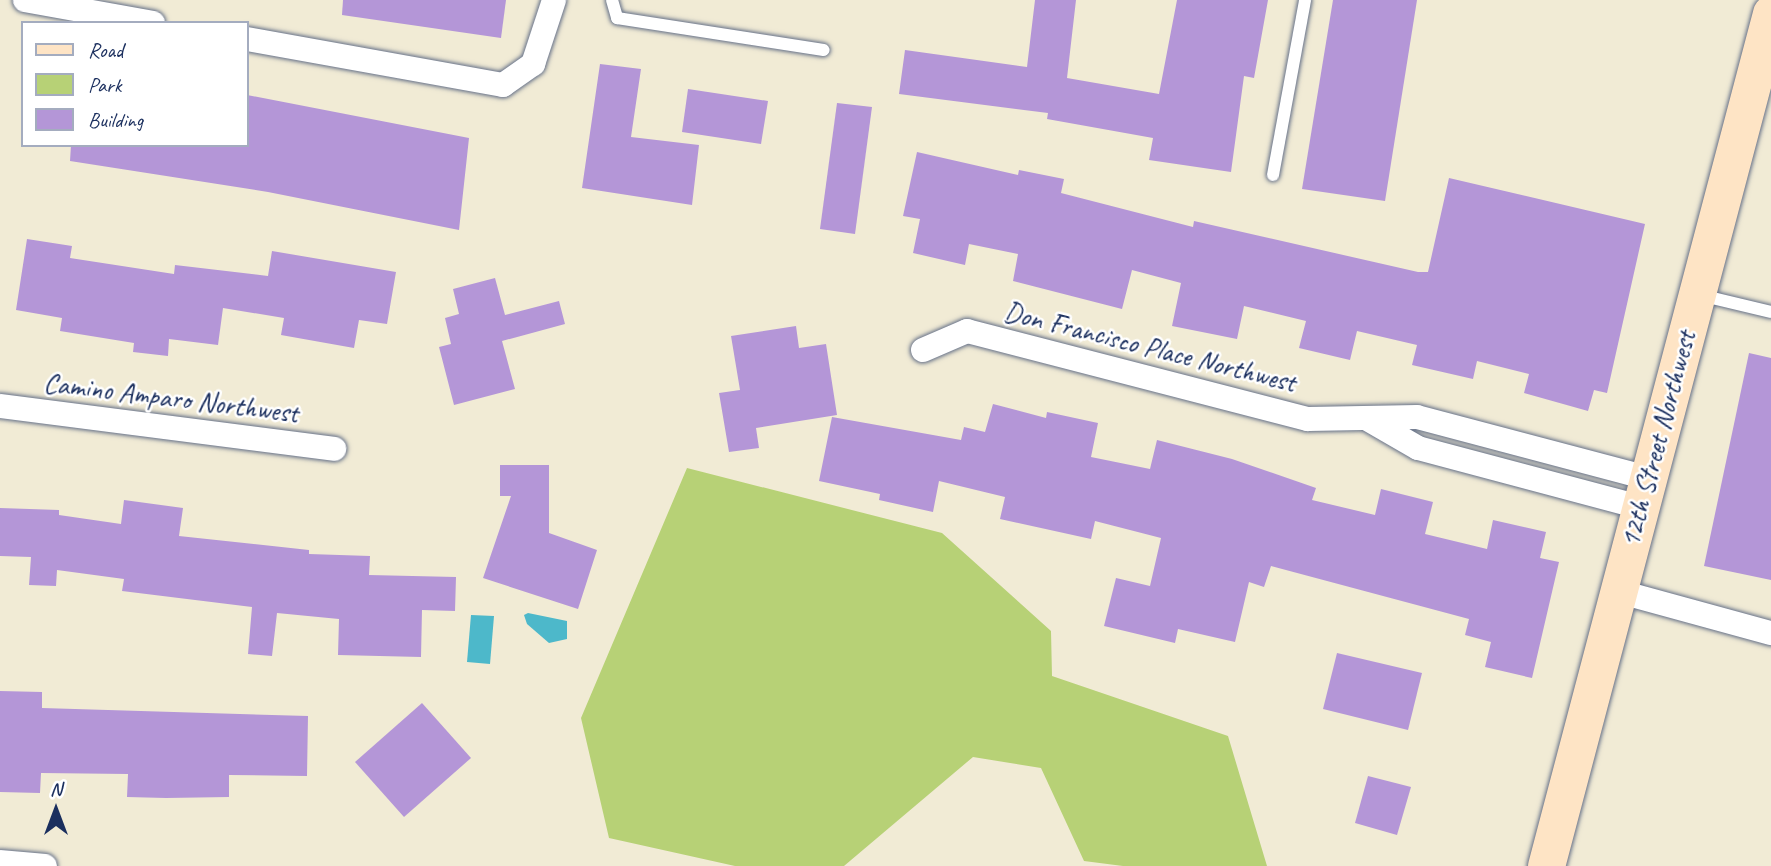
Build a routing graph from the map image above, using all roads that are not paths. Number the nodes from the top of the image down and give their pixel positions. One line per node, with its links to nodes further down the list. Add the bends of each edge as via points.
1 (25, 0): 6 (street)
2 (554, 0): 7 (street, via 533,64 503,85)
3 (611, 0): 8 (lane, via 617,18)
4 (1305, 0): 10 (lane)
5 (1771, 13): 9 (main road, 12th Street Northwest)
6 (142, 21)
7 (248, 39)
8 (824, 50)
9 (1766, 53): 11 (main road, 12th Street Northwest)
10 (1273, 175)
11 (1697, 295): 12 (lane); 16 (main road, 12th Street Northwest)
12 (1771, 312)
13 (923, 350): 16 (street, Don Francisco Place Northwest, via 967,331 1308,419 1366,418 1418,448)
14 (0, 406): 15 (street, Camino Amparo Northwest)
15 (334, 449)
16 (1644, 493): 17 (main road, 12th Street Northwest)
17 (1617, 591): 18 (street); 21 (main road, 12th Street Northwest)
18 (1771, 633)
19 (0, 862): 20 (street)
20 (45, 866)
21 (1546, 866)

